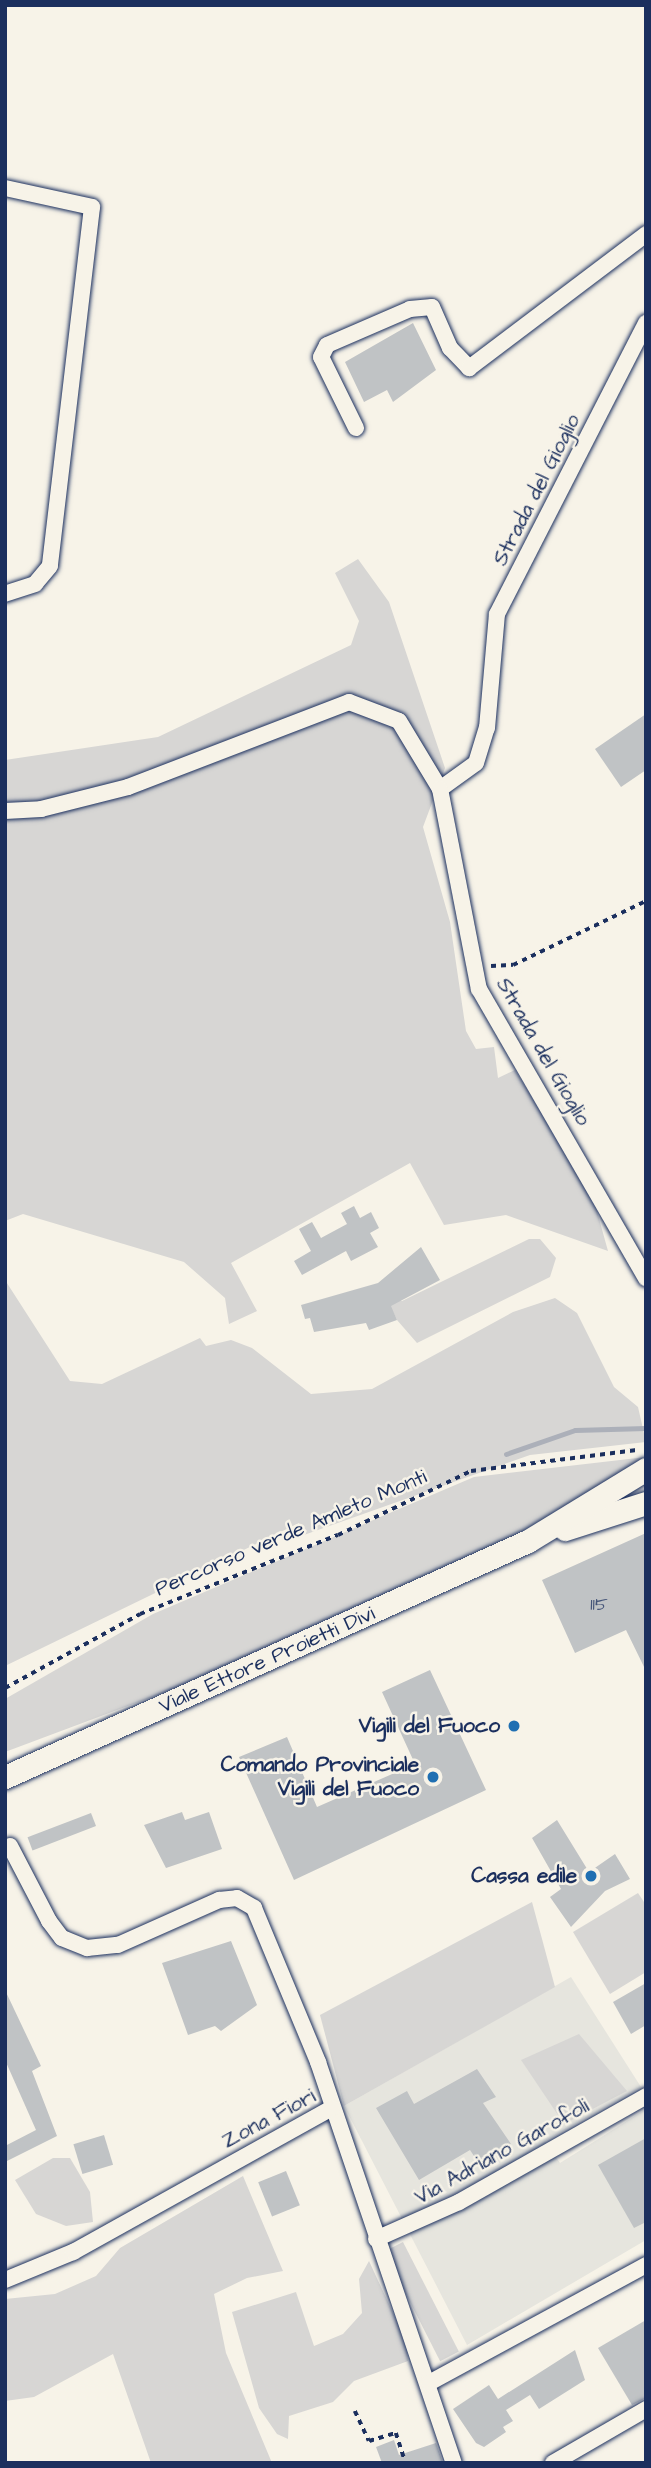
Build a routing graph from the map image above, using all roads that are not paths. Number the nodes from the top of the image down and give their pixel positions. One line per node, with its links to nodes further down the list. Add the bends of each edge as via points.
1 (5, 188): 5 (street, via 92,207 50,566 35,584)
2 (646, 234): 4 (street, via 469,368 450,348 432,307 410,309 327,345 321,357)
3 (646, 323): 6 (street, Strada del Gioglio, via 497,614 487,728 476,763)
4 (356, 428)
5 (5, 594)
6 (440, 789): 7 (street, Strada del Gioglio, via 399,721 349,702 128,787 41,809); 8 (street, Strada del Gioglio, via 479,989)
7 (5, 811)
8 (646, 1278)
9 (646, 1469): 11 (main road, Viale Ettore Proietti Divi)
10 (646, 1503): 11 (main road, Viale Ettore Proietti Divi)
11 (528, 1541): 12 (main road, Viale Ettore Proietti Divi)
12 (5, 1777)
13 (10, 1846): 15 (street, via 49,1922 62,1938 87,1948 118,1945 219,1900 237,1898 254,1908)
14 (646, 2096): 16 (street, Via Adriano Garofoli, via 459,2202)
15 (332, 2108): 16 (street, Zona Fiori); 18 (street, Zona Fiori, via 73,2252)
16 (376, 2239): 19 (street, Zona Fiori)
17 (646, 2265): 19 (street)
18 (5, 2280)
19 (429, 2383): 21 (street, Zona Fiori)
20 (646, 2409): 22 (street)
21 (454, 2463)
22 (553, 2463)

